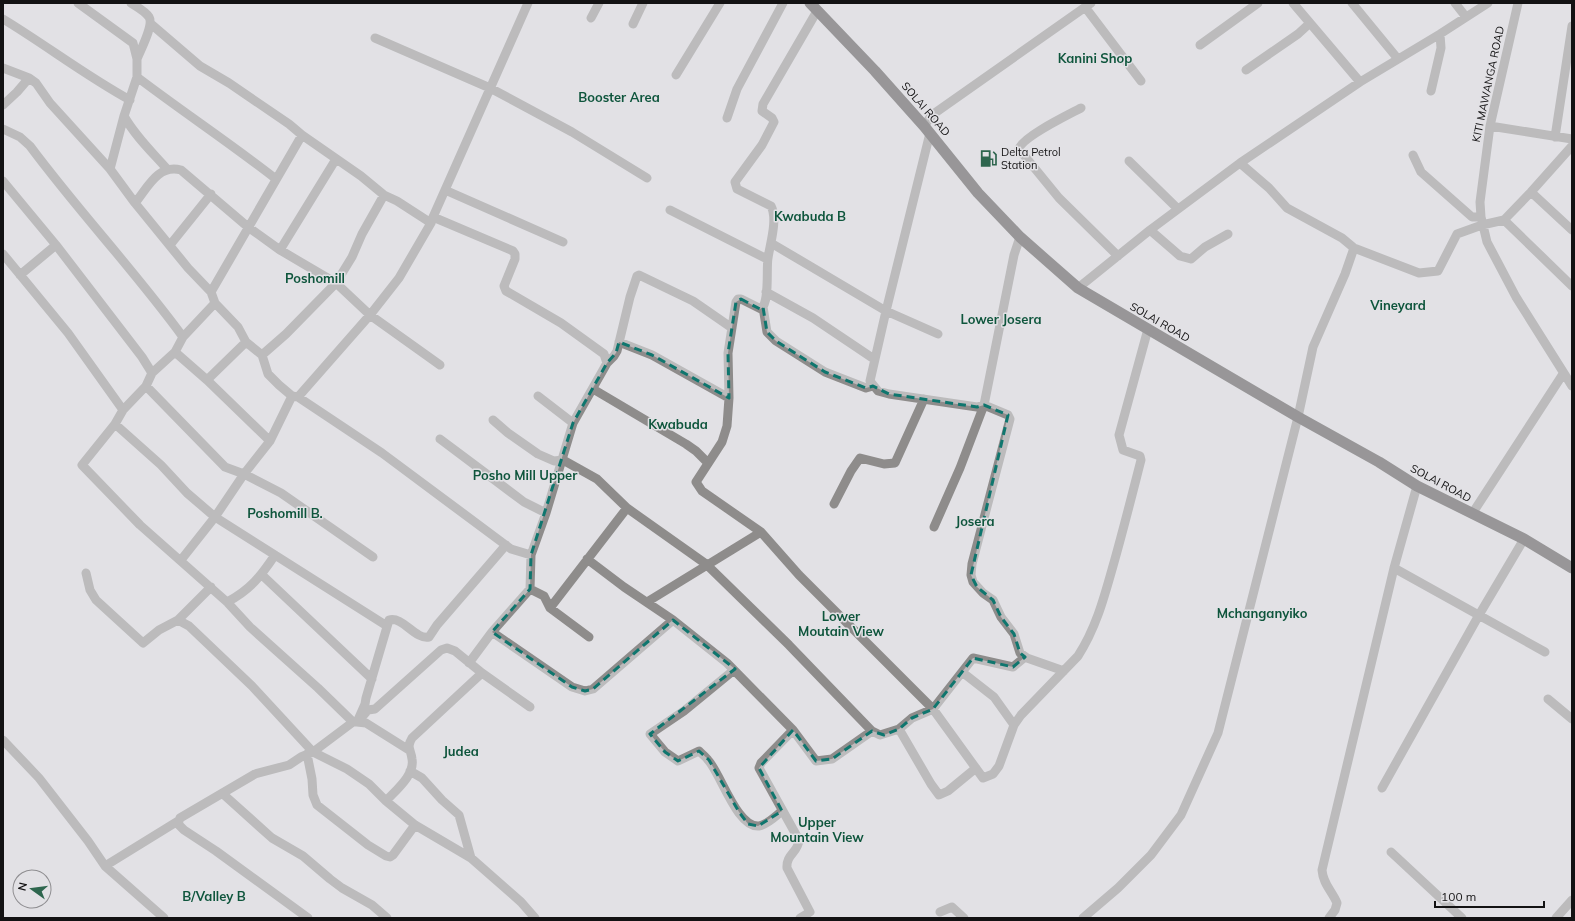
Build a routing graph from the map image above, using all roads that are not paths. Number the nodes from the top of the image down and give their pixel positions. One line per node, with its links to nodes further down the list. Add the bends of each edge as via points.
1 (78, 3): 26 (street, via 133,43)
2 (131, 3): 20 (street, via 149,17)
3 (528, 3): 35 (street)
4 (599, 3): 17 (street)
5 (643, 3): 21 (street)
6 (720, 3): 30 (street)
7 (783, 3): 41 (street, via 737,89)
8 (1258, 3): 25 (street)
9 (1293, 3): 19 (street)
10 (1352, 3): 27 (street)
11 (1455, 3): 16 (street)
12 (1488, 3): 16 (street)
13 (1518, 3): 42 (street, KITI MAWANGA ROAD)
14 (1088, 5): 33 (street); 44 (street, via 932,115)
15 (813, 7): 44 (highway, SOLAI ROAD); 74 (street, via 763,104 762,110 774,122 762,145 735,182 737,189 771,206 774,212)
16 (1466, 17): 23 (street)
17 (591, 18)
18 (3, 19): 37 (street, via 101,85)
19 (1310, 23): 29 (street); 34 (street)
20 (151, 24): 26 (street); 45 (street, via 200,66 229,83)
21 (633, 24)
22 (1572, 26): 46 (street)
23 (1440, 34): 27 (street); 36 (street, via 1441,48)
24 (375, 38): 35 (street)
25 (1200, 45)
26 (137, 59): 31 (street)
27 (1398, 59): 34 (street)
28 (3, 68): 32 (street)
29 (1246, 70)
30 (676, 75)
31 (137, 77): 37 (street); 56 (street)
32 (28, 78): 38 (street); 53 (street, via 36,83 50,103)
33 (1141, 81)
34 (1360, 82): 52 (street)
35 (490, 88): 55 (street, via 572,132); 58 (street)
36 (1431, 91)
37 (130, 100): 40 (street)
38 (3, 105)
39 (1081, 108): 80 (street, via 1030,137 1018,149 1059,198)
40 (124, 116): 53 (street); 54 (street)
41 (727, 118)
42 (1490, 126): 46 (street); 67 (street, KITI MAWANGA ROAD, via 1480,202)
43 (3, 129): 95 (street, via 20,137 30,146)
44 (927, 129): 72 (highway, SOLAI ROAD, via 978,193); 90 (street)
45 (302, 135): 50 (street); 56 (street)
46 (1555, 136): 47 (street)
47 (1572, 140)
48 (1572, 146): 59 (street)
49 (1413, 155): 67 (street, via 1421,172)
50 (336, 159): 61 (street); 78 (street)
51 (1129, 161): 64 (street)
52 (1240, 163): 64 (street); 77 (street, via 1287,208 1342,238)
53 (110, 169): 62 (street)
54 (167, 169): 60 (street, via 181,170); 62 (street, via 159,173)
55 (647, 178)
56 (276, 179): 68 (street)
57 (3, 181): 75 (street)
58 (445, 190): 65 (street); 73 (street)
59 (1531, 192): 66 (street); 70 (street)
60 (211, 194): 68 (street); 76 (street)
61 (384, 195): 65 (street); 83 (street)
62 (135, 203): 76 (street)
63 (670, 210): 81 (street)
64 (1178, 210): 69 (street)
65 (432, 220): 91 (street, via 399,278); 101 (street, via 513,251 515,259 504,286 506,291 592,345 604,354)
66 (1504, 220): 67 (street); 84 (street)
67 (1481, 221): 77 (street, via 1457,234 1438,271 1419,273); 104 (street, KITI MAWANGA ROAD, via 1487,242 1516,297)
68 (248, 227): 78 (street); 86 (street)
69 (1150, 230): 71 (street, via 1180,256 1191,259 1205,247); 80 (street)
70 (1572, 230)
71 (1228, 234)
72 (1020, 237): 85 (highway, SOLAI ROAD); 114 (street)
73 (563, 242)
74 (771, 243): 81 (street); 90 (street)
75 (56, 245): 82 (street); 103 (street, via 142,357)
76 (170, 246): 86 (street)
77 (1354, 248): 116 (street, via 1313,347)
78 (280, 250): 83 (street)
79 (3, 254): 82 (street)
80 (1118, 256): 85 (street)
81 (767, 260): 87 (street)
82 (20, 275): 115 (street, via 68,333)
83 (336, 283): 91 (street); 99 (street)
84 (1572, 286)
85 (1078, 288): 93 (highway, SOLAI ROAD)
86 (211, 292): 88 (street)
87 (766, 292): 89 (street); 100 (street, via 813,318)
88 (215, 303): 95 (street); 96 (street, via 238,328)
89 (763, 307): 92 (street, via 757,308 738,299); 107 (street, via 767,332 776,341 825,372 866,388)
90 (886, 311): 94 (street); 100 (street)
91 (370, 315): 102 (street); 110 (street)
92 (732, 328): 97 (street, via 693,301 639,275 630,298); 112 (street, via 728,353)
93 (1148, 329): 116 (highway, SOLAI ROAD); 160 (street, via 1119,435 1123,450 1136,453 1141,460 1100,613 1084,647)
94 (938, 334)
95 (183, 337): 98 (street)
96 (246, 342): 99 (street); 105 (street)
97 (619, 342): 101 (street, via 616,353); 112 (street, via 652,356)
98 (176, 352): 103 (street); 105 (street)
99 (262, 355): 110 (street, via 268,374)
100 (874, 359): 107 (street, via 870,376)
101 (607, 362): 109 (street)
102 (440, 365)
103 (152, 374): 106 (street)
104 (1563, 374): 108 (street, KITI MAWANGA ROAD); 129 (street)
105 (207, 380): 121 (street)
106 (146, 386): 115 (street); 124 (street, via 225,467)
107 (873, 386): 113 (street, via 878,391 889,394)
108 (1572, 386)
109 (593, 389): 118 (street); 123 (street, via 686,444)
110 (295, 396): 121 (street); 134 (street, via 382,453)
111 (538, 396): 118 (street)
112 (729, 398): 123 (street, via 727,426 722,442)
113 (924, 399): 114 (street, via 977,407); 126 (street, via 895,463 884,464 860,458)
114 (984, 405): 131 (street); 157 (street, via 1008,415 1010,419 971,575 977,587 993,600 1001,617 1014,634 1020,653)
115 (123, 410): 119 (street)
116 (1298, 417): 125 (highway, SOLAI ROAD); 196 (street, via 1218,733 1181,815 1151,854 1118,888)
117 (493, 420): 122 (street, via 538,454 554,461)
118 (573, 423): 122 (street)
119 (115, 424): 130 (street); 139 (street, via 82,465 140,525)
120 (440, 439): 128 (street, via 524,502)
121 (270, 441): 124 (street)
122 (563, 460): 127 (street, via 597,479); 128 (street)
123 (708, 463): 132 (street, via 696,482 702,491)
124 (244, 474): 130 (street); 137 (street, via 281,493)
125 (1417, 486): 129 (highway, SOLAI ROAD); 141 (street)
126 (834, 504)
127 (627, 508): 138 (street); 140 (street)
128 (546, 513): 135 (street)
129 (1472, 514): 133 (highway, SOLAI ROAD)
130 (215, 517): 136 (street); 139 (street)
131 (934, 527)
132 (760, 532): 140 (street); 166 (street, via 799,575)
133 (1524, 539): 142 (highway, SOLAI ROAD); 150 (street)
134 (506, 545): 135 (street, via 519,552); 153 (street, via 428,637 422,637 396,620 389,620)
135 (531, 554): 146 (street)
136 (275, 555): 144 (street); 153 (street)
137 (374, 557)
138 (587, 559): 148 (street); 149 (street)
139 (181, 560): 145 (street)
140 (706, 564): 148 (street); 172 (street)
141 (1394, 568): 150 (street); 197 (street, via 1322,870 1326,886 1337,903)
142 (1572, 568)
143 (86, 574): 151 (street, via 90,590 96,600 143,643 159,630)
144 (262, 575): 147 (street, via 242,594); 163 (street)
145 (212, 587): 147 (street); 151 (street)
146 (530, 588): 149 (street, via 544,596); 154 (street)
147 (227, 602): 168 (street, via 250,627)
148 (647, 602): 152 (street)
149 (550, 608): 155 (street)
150 (1479, 615): 156 (street); 178 (street)
151 (178, 620): 175 (street, via 189,626 252,686)
152 (673, 620): 154 (street, via 593,689 585,691 572,687); 159 (street)
153 (387, 626): 163 (street)
154 (492, 632): 158 (street)
155 (589, 637)
156 (1545, 652)
157 (1025, 657): 160 (street); 161 (street, via 1013,667 973,658)
158 (469, 662): 162 (street); 168 (street, via 451,648 441,650 375,709 368,710)
159 (734, 670): 170 (street); 181 (street, via 684,711 650,734 665,752 678,761 699,752 709,760 748,824 763,825)
160 (1064, 671): 169 (street)
161 (962, 672): 166 (street); 169 (street, via 994,697)
162 (482, 673): 165 (street); 174 (street, via 412,738)
163 (372, 679): 168 (street, via 365,704)
164 (1548, 699): 167 (street)
165 (530, 707)
166 (933, 709): 171 (street, via 912,718); 176 (street)
167 (1570, 714)
168 (355, 722): 174 (street, via 366,723); 175 (street)
169 (1014, 725): 176 (street, via 999,766 993,774 983,778)
170 (793, 730): 172 (street, via 816,761 832,758); 181 (street, via 759,768)
171 (899, 730): 172 (street, via 880,735); 176 (street, via 939,795 948,791)
172 (872, 731)
173 (3, 740): 186 (street, via 39,778)
174 (409, 750): 177 (street, via 412,760)
175 (310, 753): 179 (street, via 289,765 255,774); 180 (street, via 347,769 369,784); 183 (street, via 313,796 317,805 368,845 386,856 393,855)
176 (976, 768)
177 (410, 771): 180 (street, via 407,778); 185 (street, via 422,778 458,814)
178 (1382, 788)
179 (223, 794): 182 (street, via 207,801); 192 (street, via 272,838 303,856 342,888 372,905)
180 (386, 801): 183 (street)
181 (782, 811): 189 (street, via 799,840 796,850 788,858 787,868)
182 (178, 821): 186 (street); 191 (street, via 184,830)
183 (415, 825): 185 (street)
184 (1391, 852): 198 (street)
185 (471, 858): 193 (street, via 521,902)
186 (105, 866): 190 (street)
187 (1572, 900): 199 (street)
188 (940, 912): 195 (street, via 952,907)
189 (812, 915): 194 (street)
190 (164, 918)
191 (308, 918)
192 (387, 918)
193 (535, 918)
194 (800, 918)
195 (964, 918)
196 (1083, 918)
197 (1329, 918)
198 (1462, 918)
199 (1556, 918)

